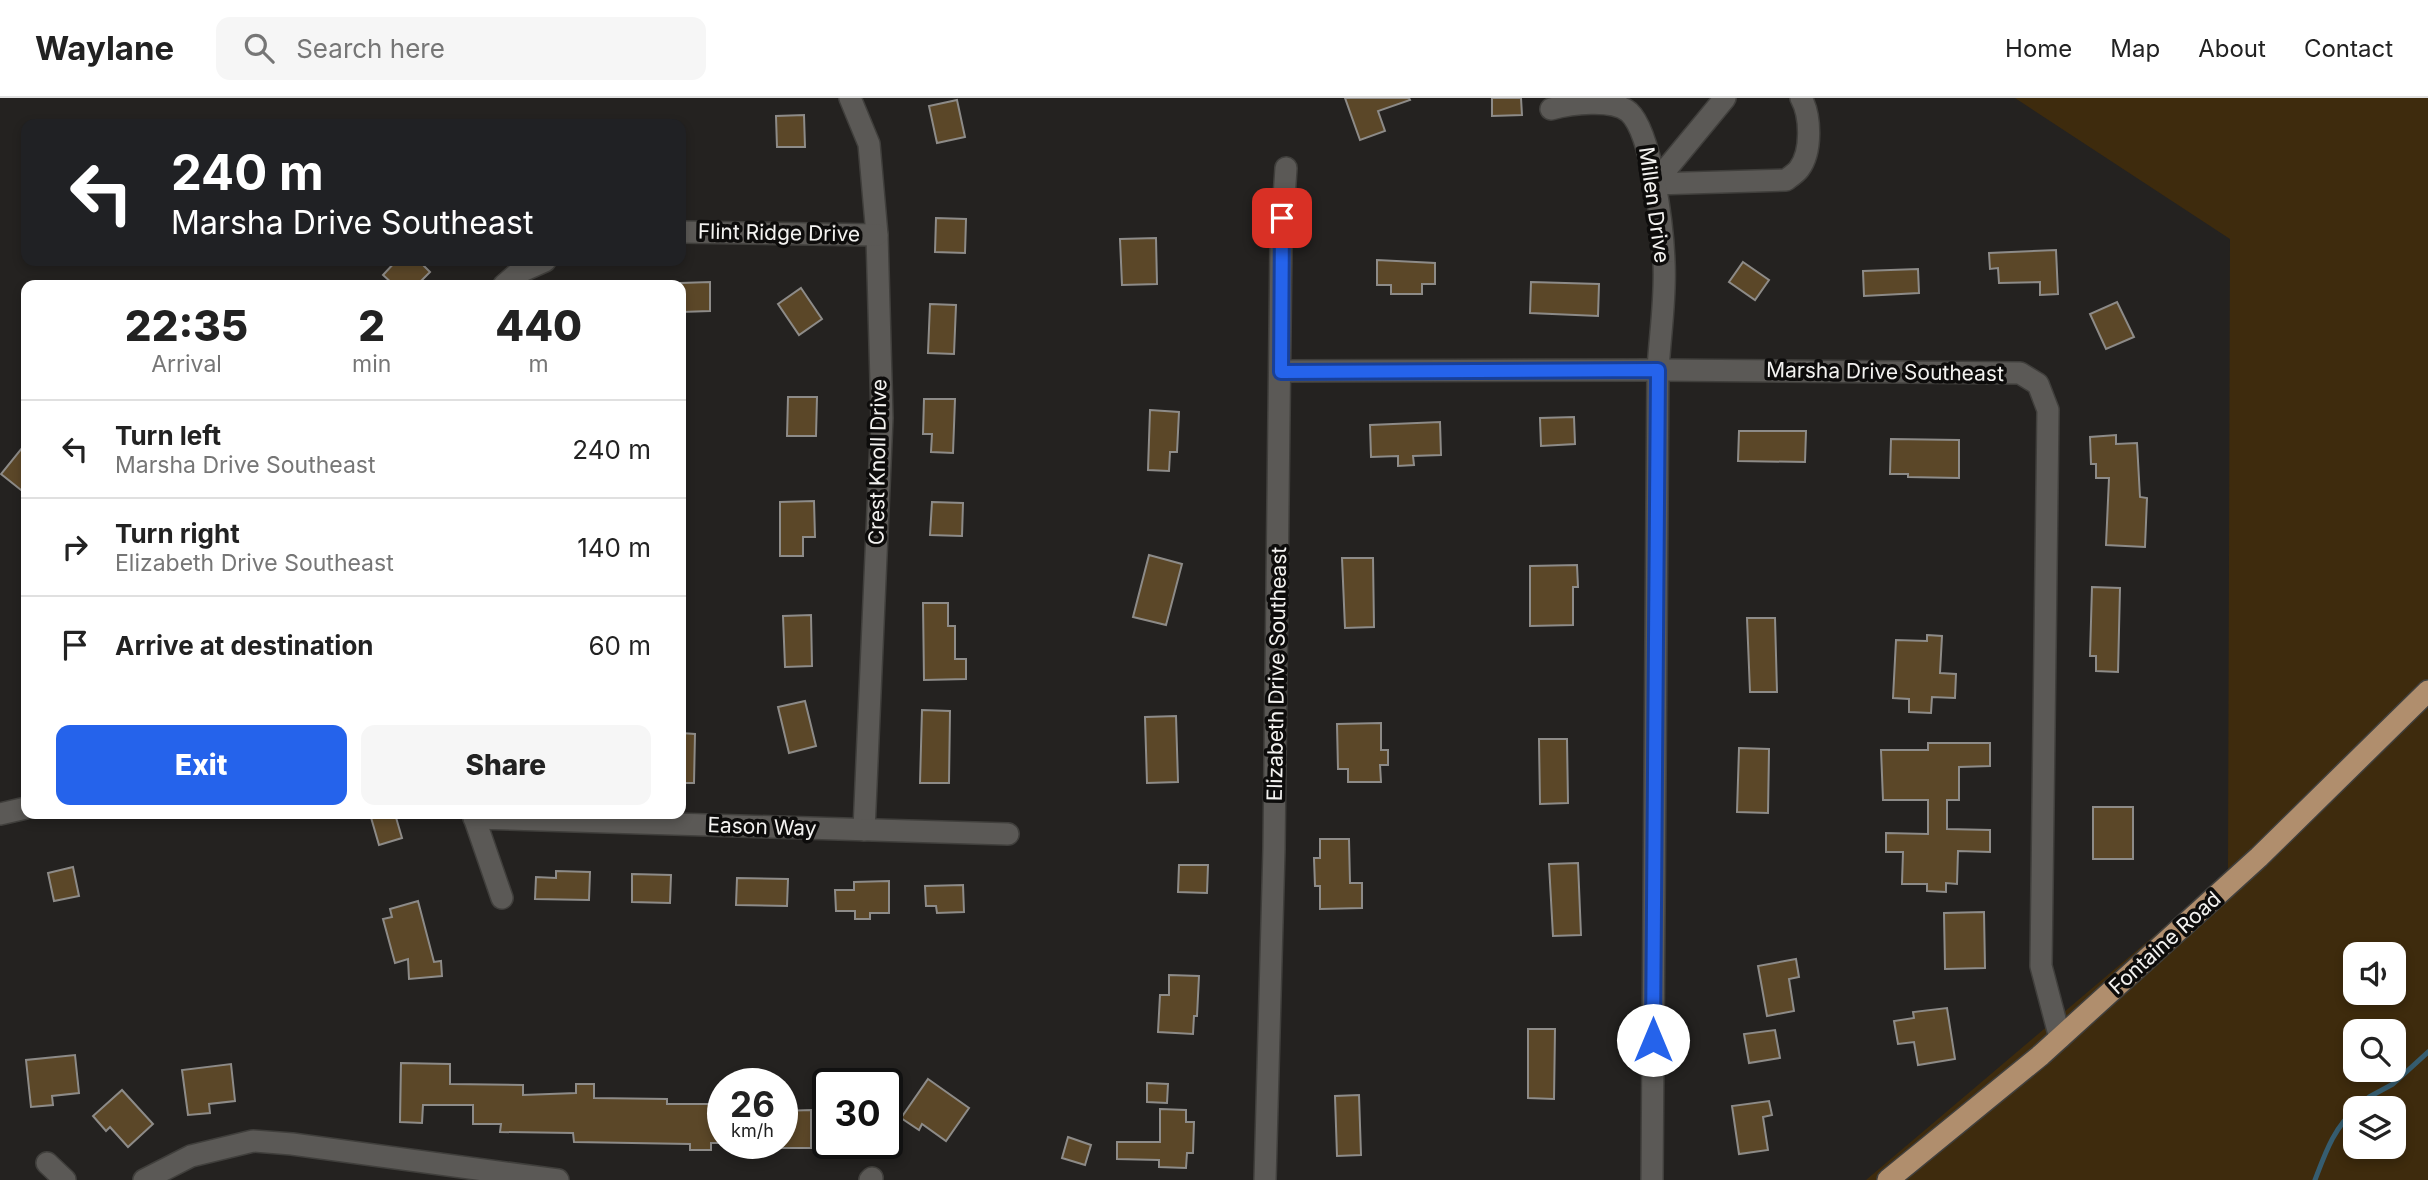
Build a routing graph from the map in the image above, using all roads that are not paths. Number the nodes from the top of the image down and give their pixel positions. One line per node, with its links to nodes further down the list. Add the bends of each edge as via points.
1 (850, 98): 8 (street, Crest Knoll Drive, via 869,144)
2 (1725, 98): 6 (street)
3 (1801, 98): 6 (street, via 1808,123 1807,148 1800,168 1786,180)
4 (1550, 109): 6 (street, Millen Drive, via 1587,103 1628,111 1647,142)
5 (1286, 168): 12 (street, Elizabeth Drive Southeast)
6 (1654, 184): 11 (street, Millen Drive, via 1664,263)
7 (686, 232): 8 (street, Flint Ridge Drive)
8 (877, 235): 18 (street, Crest Knoll Drive, via 882,418)
9 (534, 266): 10 (street)
10 (510, 280)
11 (1658, 370): 12 (street, Marsha Drive Southeast); 21 (street, Marsha Drive Southeast, via 2020,373 2038,384 2048,410 2041,966); 27 (street, Millen Drive)
12 (1281, 372): 26 (street, Elizabeth Drive Southeast)
13 (2428, 691): 21 (main road, Fontaine Road, via 2259,857)
14 (21, 809): 15 (street)
15 (0, 814)
16 (474, 819): 20 (street)
17 (557, 819): 18 (street, Eason Way)
18 (864, 830): 19 (street, Eason Way)
19 (1008, 834)
20 (502, 898)
21 (2060, 1038): 28 (main road, Fontaine Road)
22 (47, 1163): 23 (street)
23 (65, 1180)
24 (144, 1180): 25 (street, via 191,1156 253,1141)
25 (556, 1180)
26 (1265, 1180)
27 (1652, 1180)
28 (1888, 1180)

